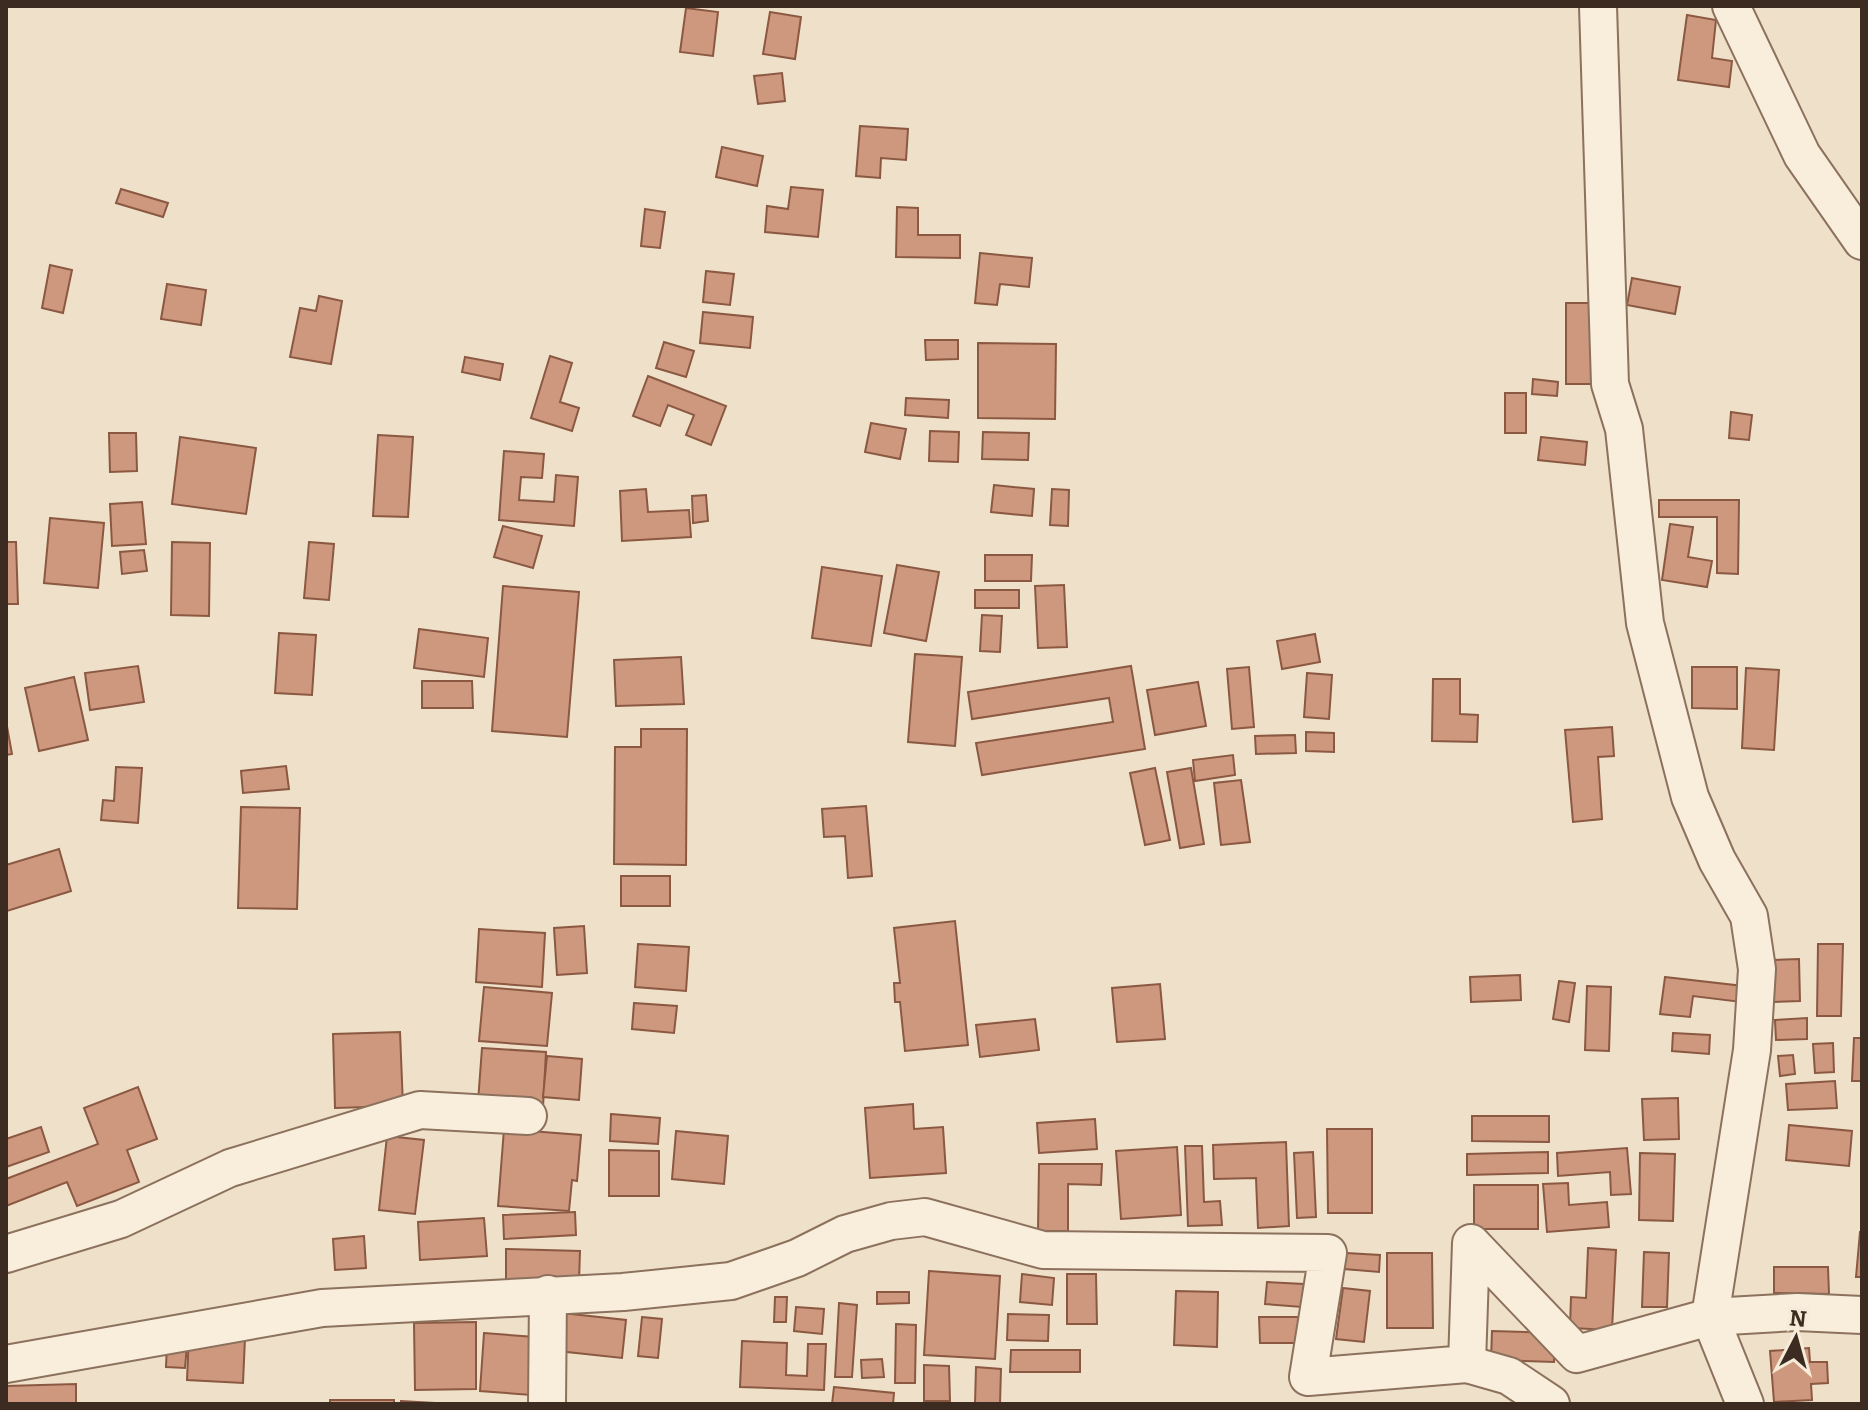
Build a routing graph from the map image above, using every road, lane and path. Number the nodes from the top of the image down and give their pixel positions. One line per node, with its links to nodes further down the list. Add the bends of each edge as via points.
1 (1598, 6): 8 (street, via 1610,384 1624,429 1645,623 1690,797 1749,916 1757,969 1752,1050)
2 (1731, 6): 3 (street, via 1802,155)
3 (1862, 241)
4 (528, 1116): 5 (street, via 420,1110 230,1168 121,1219)
5 (6, 1254)
6 (548, 1294): 9 (street, via 322,1308); 10 (street, via 731,1281 845,1234 925,1217 1043,1250 1328,1253 1308,1377); 11 (street)
7 (1862, 1315): 8 (street)
8 (1710, 1317): 10 (street, via 1577,1354 1471,1243); 13 (street)
9 (6, 1364)
10 (1467, 1364): 12 (street, via 1509,1376)
11 (547, 1404)
12 (1551, 1404)
13 (1745, 1404)

